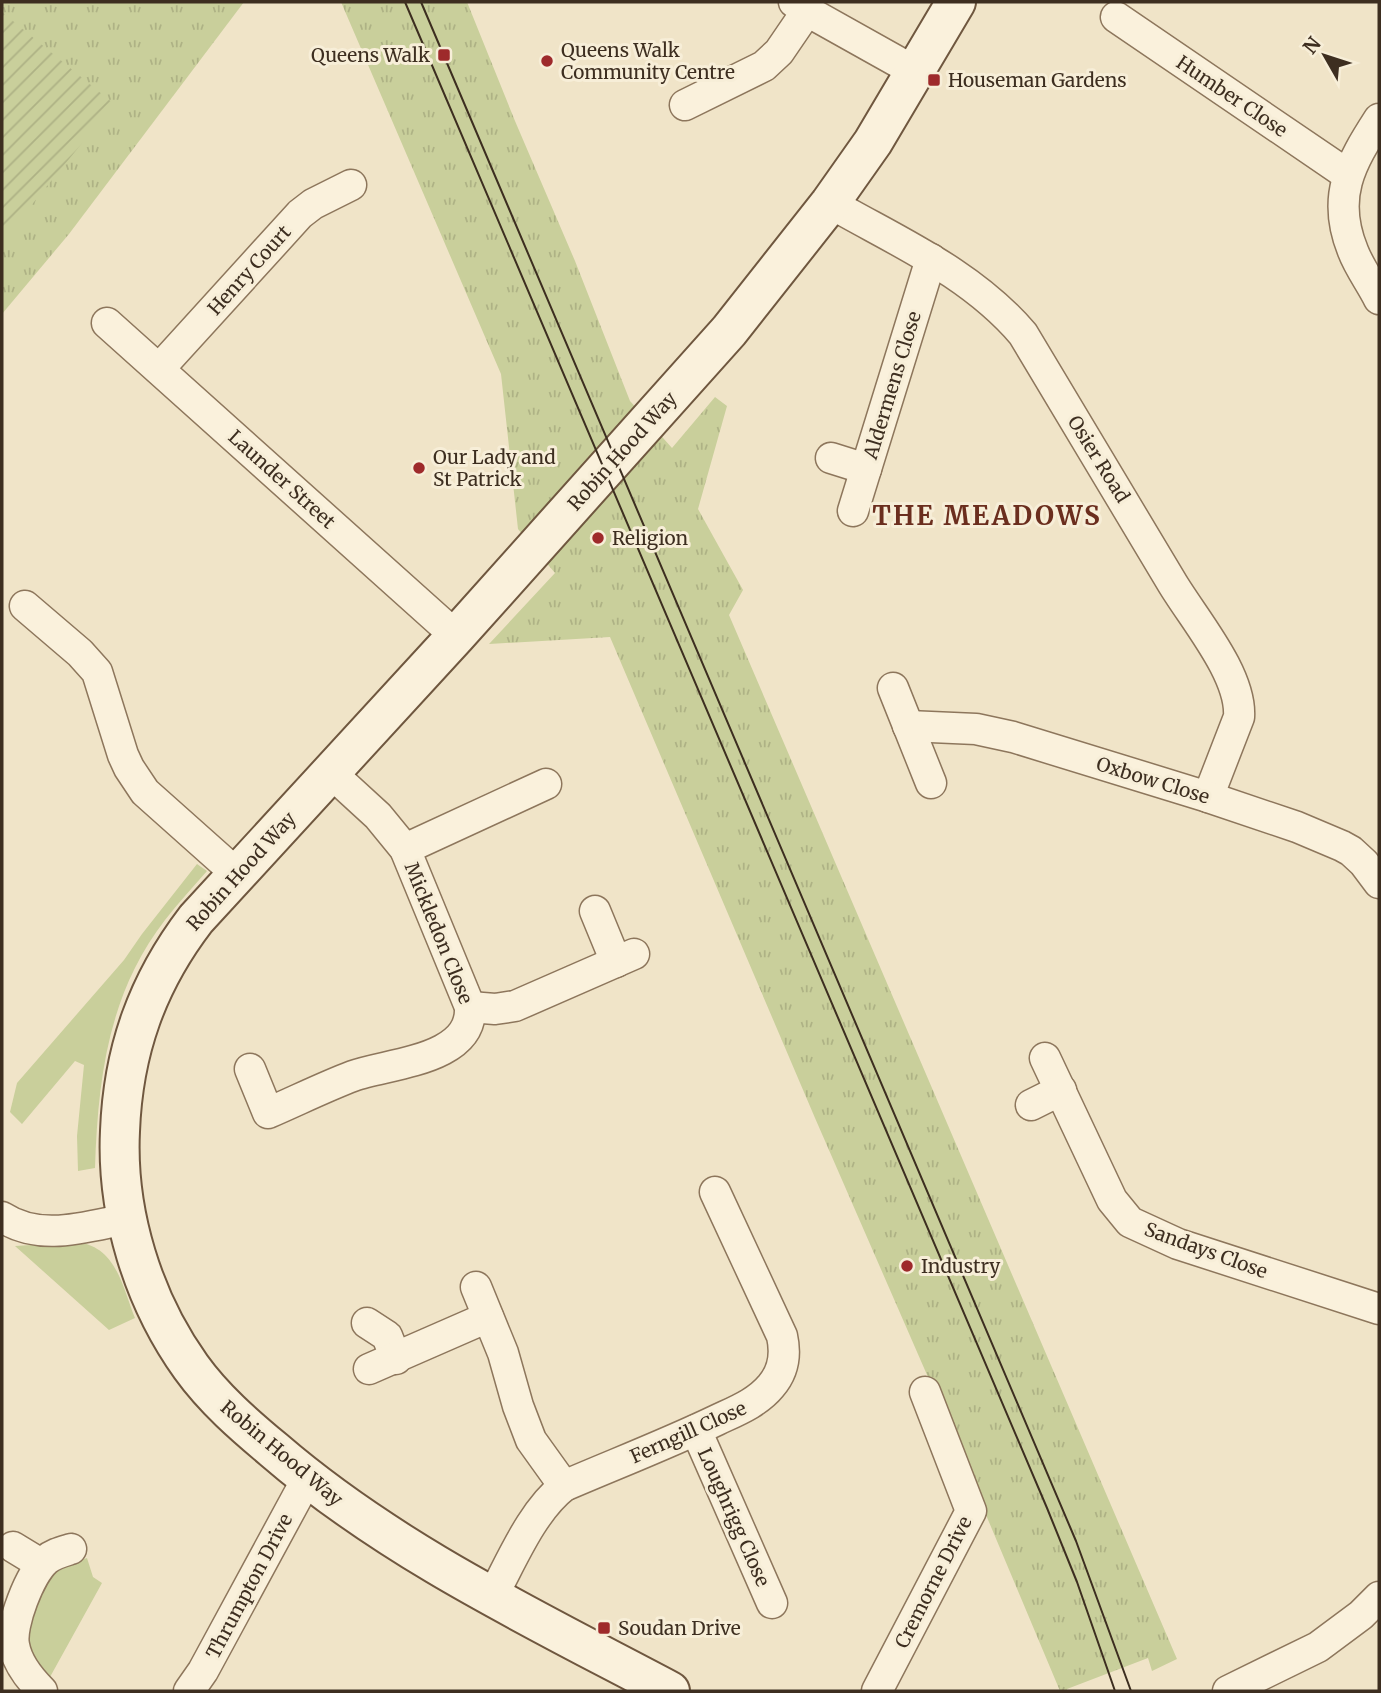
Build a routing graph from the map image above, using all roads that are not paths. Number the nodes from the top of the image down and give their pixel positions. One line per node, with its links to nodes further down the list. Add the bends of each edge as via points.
1 (956, 2): 4 (street, Robin Hood Way)
2 (800, 7): 4 (street); 5 (street, via 779,52 764,66)
3 (1116, 17): 7 (street, Humber Close)
4 (916, 72): 9 (street, Robin Hood Way)
5 (685, 105)
6 (1379, 119): 7 (street)
7 (1348, 175): 11 (street, via 1343,214 1353,252)
8 (351, 185): 13 (street, Henry Court, via 300,214)
9 (830, 203): 10 (street, Osier Road); 18 (street, Robin Hood Way, via 729,331)
10 (931, 259): 15 (street, Aldermens Close); 24 (street, Osier Road, via 982,293 1023,334 1233,683 1239,717)
11 (1379, 299)
12 (107, 323): 13 (street, Launder Street)
13 (159, 369): 18 (street, Launder Street)
14 (831, 458): 15 (street)
15 (866, 469): 16 (street, Aldermens Close)
16 (853, 511)
17 (25, 606): 26 (street, via 97,672 123,755 145,792)
18 (456, 636): 21 (street, Robin Hood Way)
19 (893, 688): 20 (street)
20 (908, 726): 22 (street); 24 (street, Oxbow Close, via 976,729 1013,737)
21 (330, 772): 25 (street, Mickledon Close, via 378,816); 26 (street, Robin Hood Way)
22 (931, 783)
23 (546, 784): 25 (street)
24 (1208, 797): 27 (street, Oxbow Close, via 1342,846 1364,863)
25 (405, 849): 29 (street, Mickledon Close)
26 (237, 874): 36 (street, Robin Hood Way, via 174,948 153,986 131,1047 121,1094 118,1155)
27 (1379, 883)
28 (595, 911): 29 (street, via 625,958 515,1006)
29 (470, 1007): 31 (street, Mickledon Close, via 467,1024 440,1051 355,1075 268,1113)
30 (1045, 1058): 32 (street, Sandays Close)
31 (250, 1069)
32 (1061, 1090): 33 (street); 38 (street, Sandays Close, via 1112,1200 1130,1222 1178,1244)
33 (1031, 1105)
34 (715, 1192): 42 (street, Ferngill Close, via 785,1350 771,1387 753,1403)
35 (2, 1217): 36 (street, via 43,1232)
36 (126, 1219): 43 (street, Robin Hood Way, via 151,1296 191,1367 217,1398)
37 (476, 1287): 39 (street)
38 (1379, 1309)
39 (488, 1317): 40 (street, via 382,1364 387,1336); 44 (street, via 531,1440)
40 (367, 1323)
41 (925, 1392): 54 (street, Cremorne Drive, via 971,1511)
42 (696, 1430): 44 (street, Ferngill Close); 50 (street, Loughrigg Close)
43 (307, 1479): 48 (street, Robin Hood Way, via 412,1551); 52 (street, Thrumpton Drive)
44 (564, 1486): 48 (street, Ferngill Close, via 541,1509)
45 (13, 1547): 47 (street)
46 (71, 1549): 47 (street)
47 (41, 1564): 51 (street, via 13,1630 18,1659)
48 (493, 1595): 53 (street, Robin Hood Way)
49 (1379, 1597): 55 (street, via 1318,1647)
50 (772, 1603)
51 (42, 1691)
52 (189, 1691)
53 (670, 1691)
54 (877, 1691)
55 (1228, 1691)

